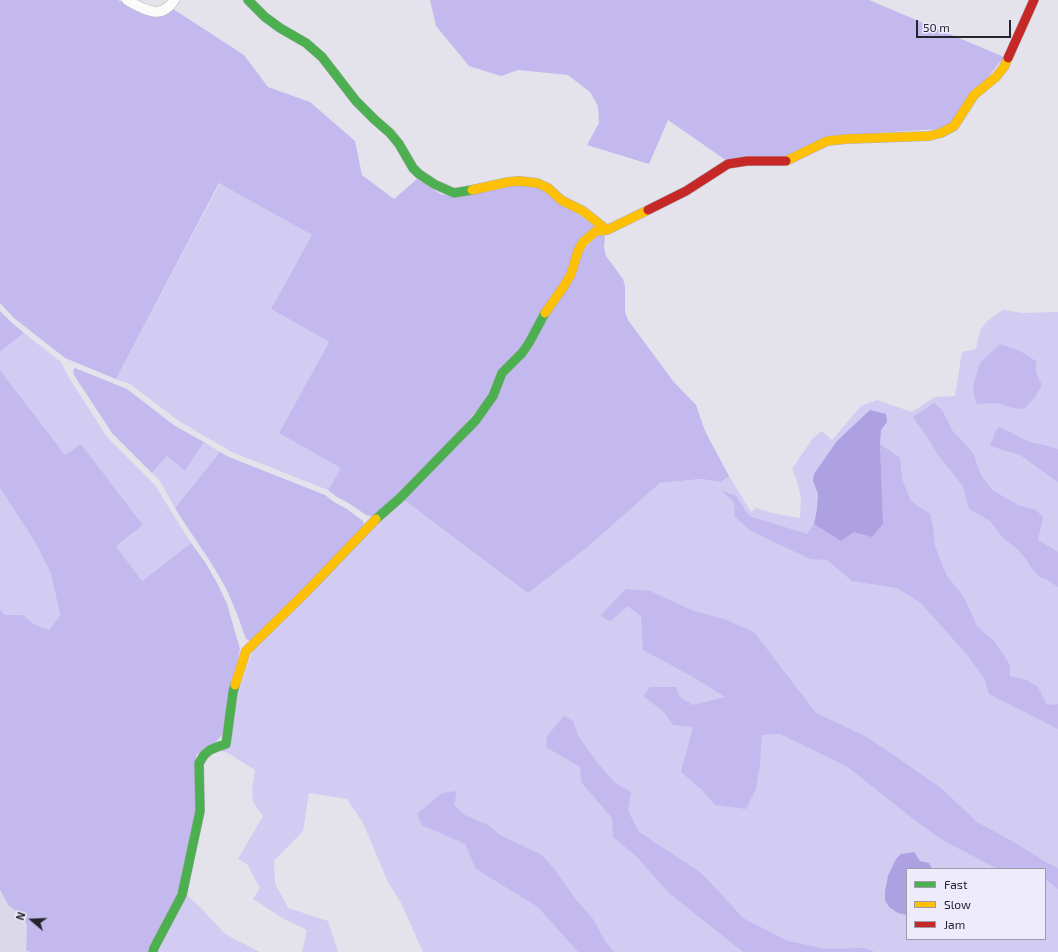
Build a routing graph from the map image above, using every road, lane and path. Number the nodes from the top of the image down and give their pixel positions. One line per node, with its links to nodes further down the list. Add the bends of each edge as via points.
1 (127, 0): 2 (street, via 143,9 156,12 166,9)
2 (174, 0)
3 (248, 0): 5 (street, via 265,17 306,43 322,57 356,101 395,139 413,168 434,184 454,193 508,182 537,183)
4 (1034, 0): 5 (street, via 1004,68 974,95 954,126 929,136 827,141 786,161 728,164 686,191)
5 (607, 230): 6 (street, via 596,231 583,242 564,286 546,310 522,353 502,373 493,396 476,420 246,651 233,692 226,744 208,750 199,763 200,811 182,895)
6 (153, 952)

